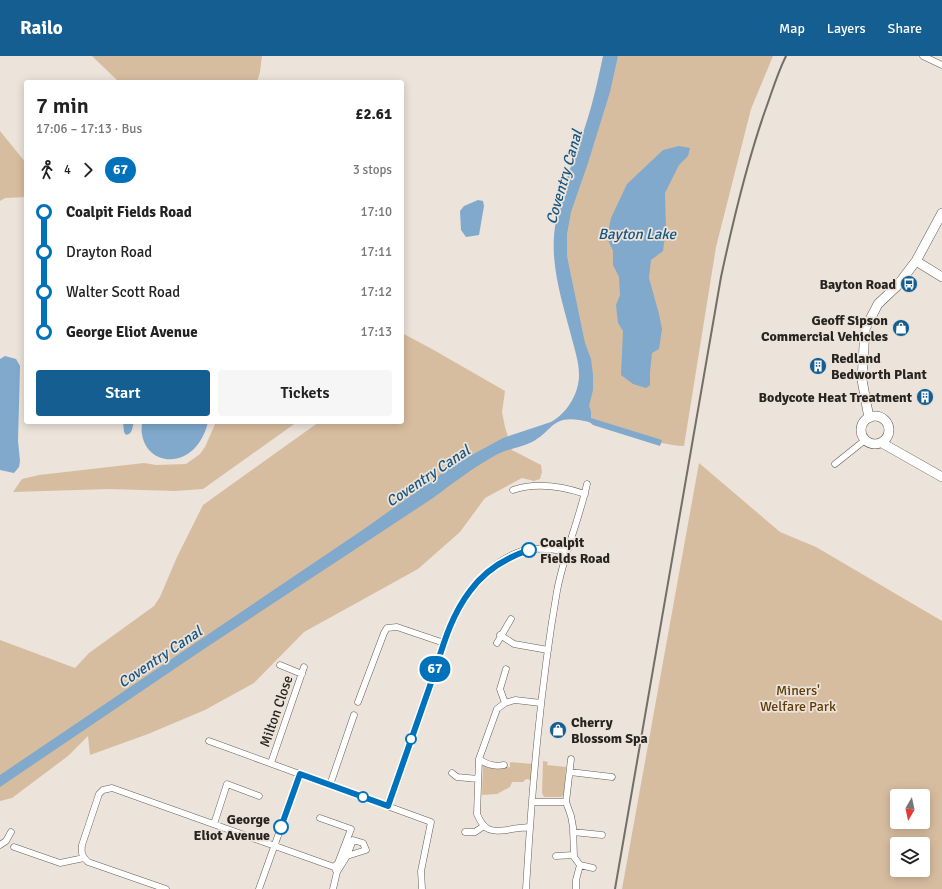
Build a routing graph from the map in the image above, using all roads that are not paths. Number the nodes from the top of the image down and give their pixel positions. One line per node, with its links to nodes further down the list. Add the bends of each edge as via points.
1 (923, 56): 2 (street)
2 (942, 65)
3 (942, 213): 4 (street)
4 (916, 261): 5 (street); 6 (street, via 897,286 878,304 865,329 862,380)
5 (942, 277)
6 (869, 418): 7 (street, via 862,424 861,432); 8 (street, via 880,417 889,426 887,439)
7 (865, 440): 8 (street, via 869,443); 9 (street)
8 (882, 443): 10 (street)
9 (836, 464)
10 (942, 477)
11 (588, 484): 13 (street)
12 (513, 490): 13 (street, via 550,485)
13 (585, 494): 14 (street)
14 (566, 551): 17 (street, via 531,549 498,563 470,590); 19 (street)
15 (510, 619): 16 (street)
16 (500, 635): 18 (street); 19 (street, via 514,644)
17 (444, 643): 24 (street, via 397,627 387,628); 42 (street)
18 (497, 643)
19 (548, 650): 26 (street)
20 (280, 665): 23 (street)
21 (304, 667): 23 (street, Milton Close)
22 (506, 669): 25 (street, via 500,689)
23 (302, 674): 31 (street, Milton Close)
24 (358, 702)
25 (505, 703): 26 (street, via 515,700); 29 (street, via 497,709)
26 (541, 703): 40 (street)
27 (354, 715): 38 (street)
28 (209, 741): 31 (street)
29 (479, 758): 32 (street, via 484,763); 37 (street)
30 (571, 759): 34 (street)
31 (271, 764): 35 (street)
32 (504, 765)
33 (452, 772): 37 (street, via 457,777)
34 (570, 772): 36 (street); 41 (street)
35 (300, 774): 38 (street); 52 (street)
36 (612, 777)
37 (478, 779): 45 (street, via 477,814)
38 (330, 785): 42 (street)
39 (259, 796): 44 (street, via 227,784)
40 (532, 802): 41 (street); 46 (street)
41 (566, 802): 49 (street)
42 (388, 806): 64 (street, via 431,822 421,871)
43 (320, 818): 60 (street, via 351,829)
44 (214, 824): 52 (street); 57 (street, via 112,788 103,790 99,794 82,845 81,853)
45 (484, 826): 46 (street, via 492,831); 48 (street, via 475,832)
46 (530, 827): 65 (street)
47 (11, 832): 51 (street)
48 (465, 832)
49 (573, 832): 50 (street); 54 (street)
50 (602, 835)
51 (0, 845)
52 (274, 845): 60 (street); 62 (street)
53 (14, 847): 57 (street, via 60,863)
54 (574, 855): 56 (street); 58 (street)
55 (347, 856): 60 (street)
56 (556, 856)
57 (84, 858): 61 (street, via 88,862)
58 (580, 865): 59 (street); 66 (street)
59 (593, 868)
60 (336, 870): 63 (street)
61 (166, 889)
62 (259, 889)
63 (333, 889)
64 (422, 889)
65 (526, 889)
66 (576, 889)

